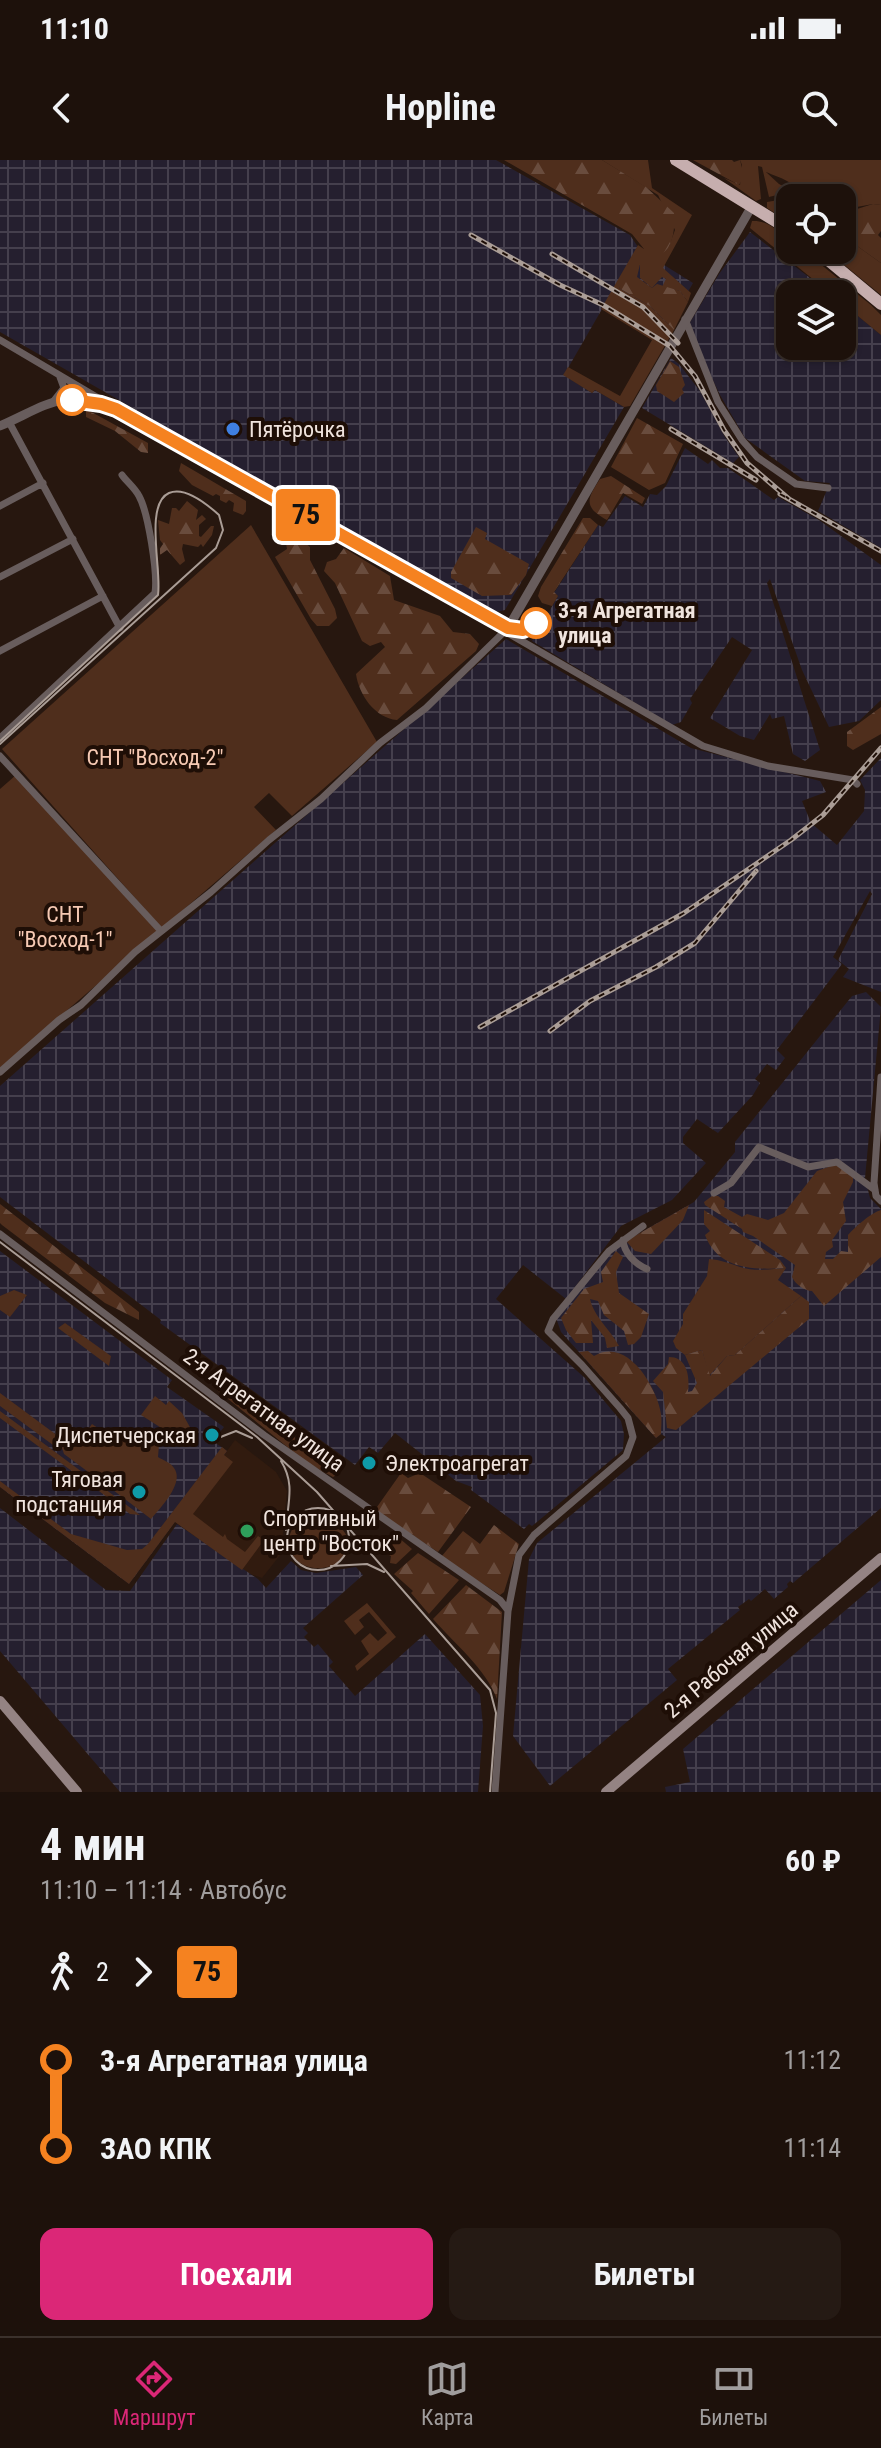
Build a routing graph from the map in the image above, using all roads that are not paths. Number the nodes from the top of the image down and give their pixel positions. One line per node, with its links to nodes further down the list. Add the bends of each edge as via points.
1 (676, 160): 2 (highway)
2 (752, 206): 3 (highway); 6 (street)
3 (776, 221)
4 (833, 264): 5 (highway)
5 (881, 304)
6 (685, 319): 14 (street, via 718,402 742,440 796,484); 20 (street)
7 (0, 340): 8 (street)
8 (56, 372): 9 (street, via 64,388); 10 (street)
9 (53, 402): 10 (street, via 84,400); 11 (street)
10 (116, 409): 20 (street)
11 (5, 424): 13 (street)
12 (122, 475): 19 (street, via 140,497 156,586 152,598)
13 (43, 483): 15 (street); 16 (street)
14 (828, 488)
15 (0, 506)
16 (73, 539): 17 (street); 18 (street)
17 (0, 577)
18 (103, 596): 19 (street); 21 (street)
19 (120, 628): 22 (street)
20 (507, 630): 24 (street, via 703,746); 25 (street, via 426,708)
21 (0, 651)
22 (0, 738)
23 (0, 756): 25 (street)
24 (857, 784)
25 (161, 931): 26 (street)
26 (0, 1072)
27 (881, 1077): 28 (street)
28 (875, 1190): 29 (street, via 837,1162 808,1167 759,1147 731,1183); 30 (street)
29 (714, 1193)
30 (881, 1201)
31 (643, 1226): 33 (street)
32 (0, 1234): 36 (street, 2-я Агрегатная улица, via 274,1443 500,1600)
33 (623, 1240): 34 (street, via 632,1260); 36 (street, via 568,1300 548,1331 628,1418 632,1444 617,1465 526,1543)
34 (647, 1269)
35 (881, 1558): 40 (main road, 2-я Рабочая улица)
36 (508, 1611): 39 (street)
37 (0, 1701): 38 (main road)
38 (77, 1792)
39 (495, 1792)
40 (606, 1792)

